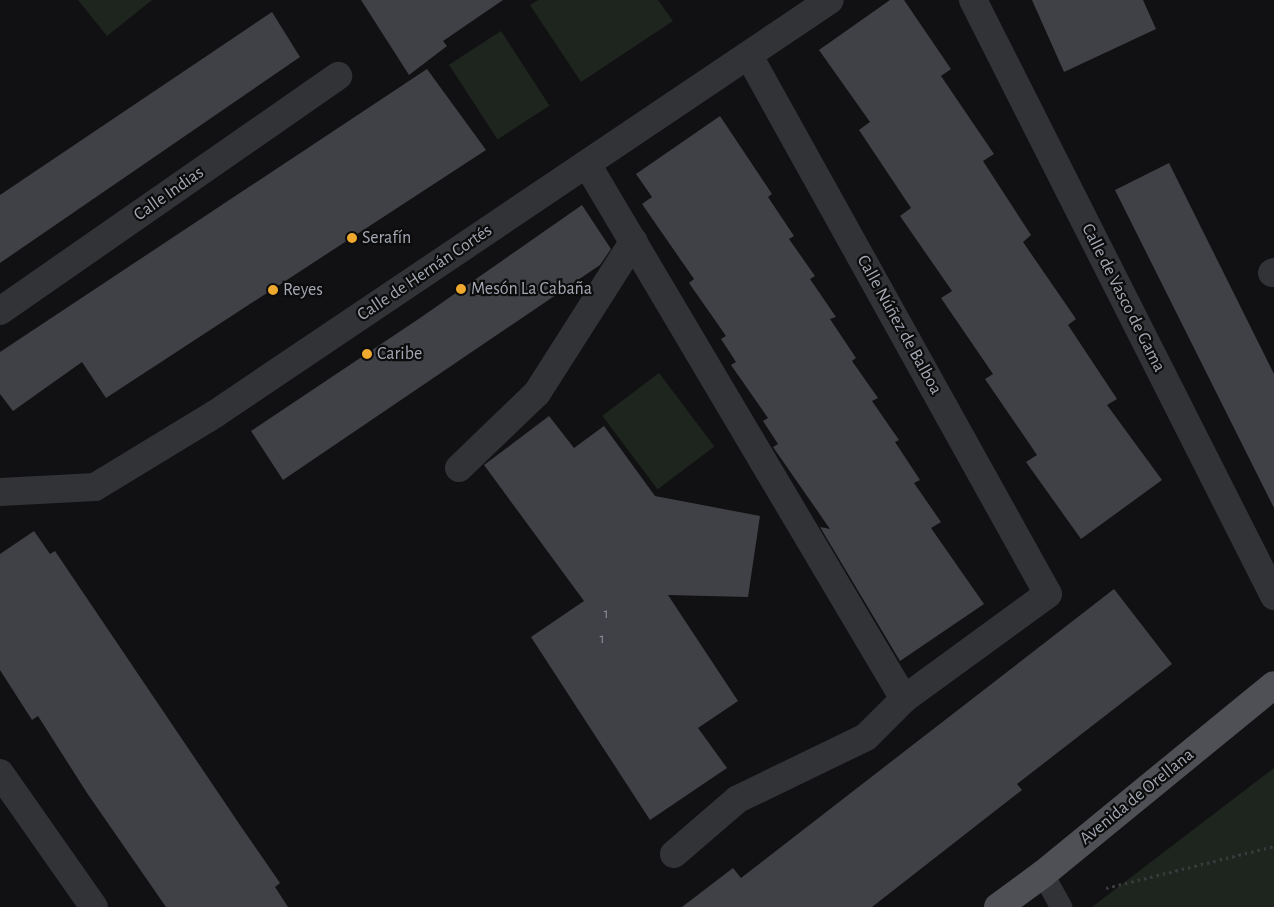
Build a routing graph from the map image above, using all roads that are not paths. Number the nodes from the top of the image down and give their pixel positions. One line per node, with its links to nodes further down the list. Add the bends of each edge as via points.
1 (830, 0): 3 (street, Calle de Hernán Cortés)
2 (973, 0): 10 (street, Calle de Vasco de Gama)
3 (749, 56): 5 (street, Calle de Hernán Cortés); 12 (street, Calle Núñez de Balboa, via 1048,594)
4 (338, 76): 7 (street, Calle Indias)
5 (587, 164): 6 (street); 9 (street, Calle de Hernán Cortés, via 216,414 95,487)
6 (634, 241): 8 (street, via 537,393); 12 (street)
7 (0, 311)
8 (459, 468)
9 (0, 492)
10 (1274, 596)
11 (1274, 685): 15 (main road, Avenida de Orellana)
12 (904, 699): 14 (street, via 866,737 738,799)
13 (0, 773): 16 (street)
14 (674, 854)
15 (1043, 874): 17 (main road, Avenida de Orellana); 18 (lane)
16 (94, 907)
17 (998, 907)
18 (1061, 907)

